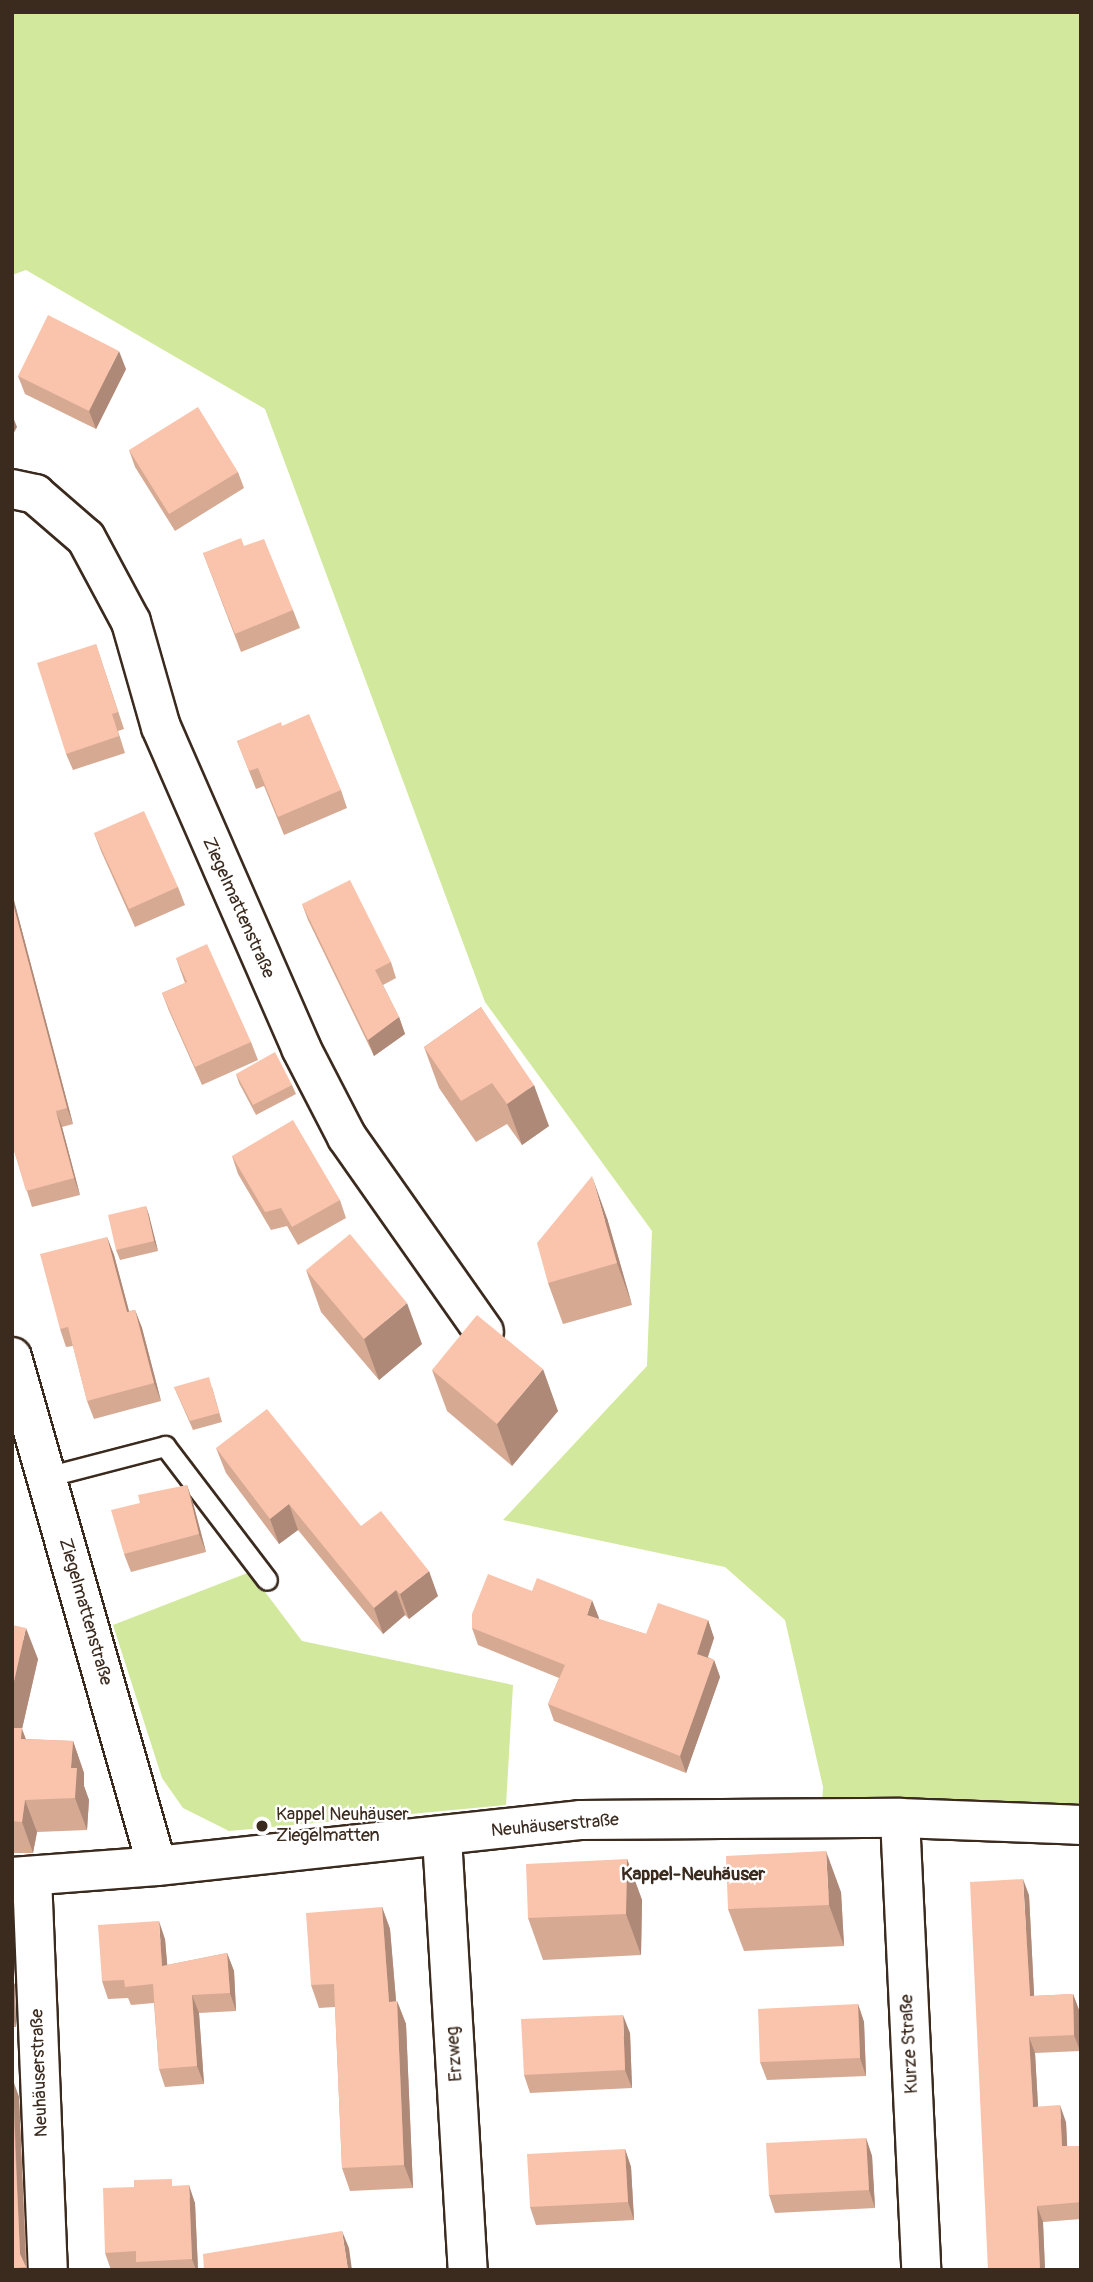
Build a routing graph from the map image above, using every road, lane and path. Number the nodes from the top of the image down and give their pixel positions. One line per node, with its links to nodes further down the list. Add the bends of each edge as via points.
1 (12, 489): 2 (street, Ziegelmattenstraße, via 34,494 86,538 131,622 161,727 301,1048 347,1137)
2 (484, 1332)
3 (12, 1357): 4 (street, Ziegelmattenstraße)
4 (46, 1477): 5 (lane, via 165,1446); 9 (street, Ziegelmattenstraße)
5 (267, 1580)
6 (900, 1818): 7 (street, Neuhäuserstraße); 8 (street, Neuhäuserstraße, via 580,1820); 13 (street, Kurze Straße)
7 (1081, 1825)
8 (442, 1837): 9 (street, Neuhäuserstraße, via 285,1849); 12 (street, Erzweg)
9 (157, 1866): 10 (street, Neuhäuserstraße)
10 (22, 1876): 11 (street, Neuhäuserstraße)
11 (48, 2270)
12 (468, 2270)
13 (921, 2270)

